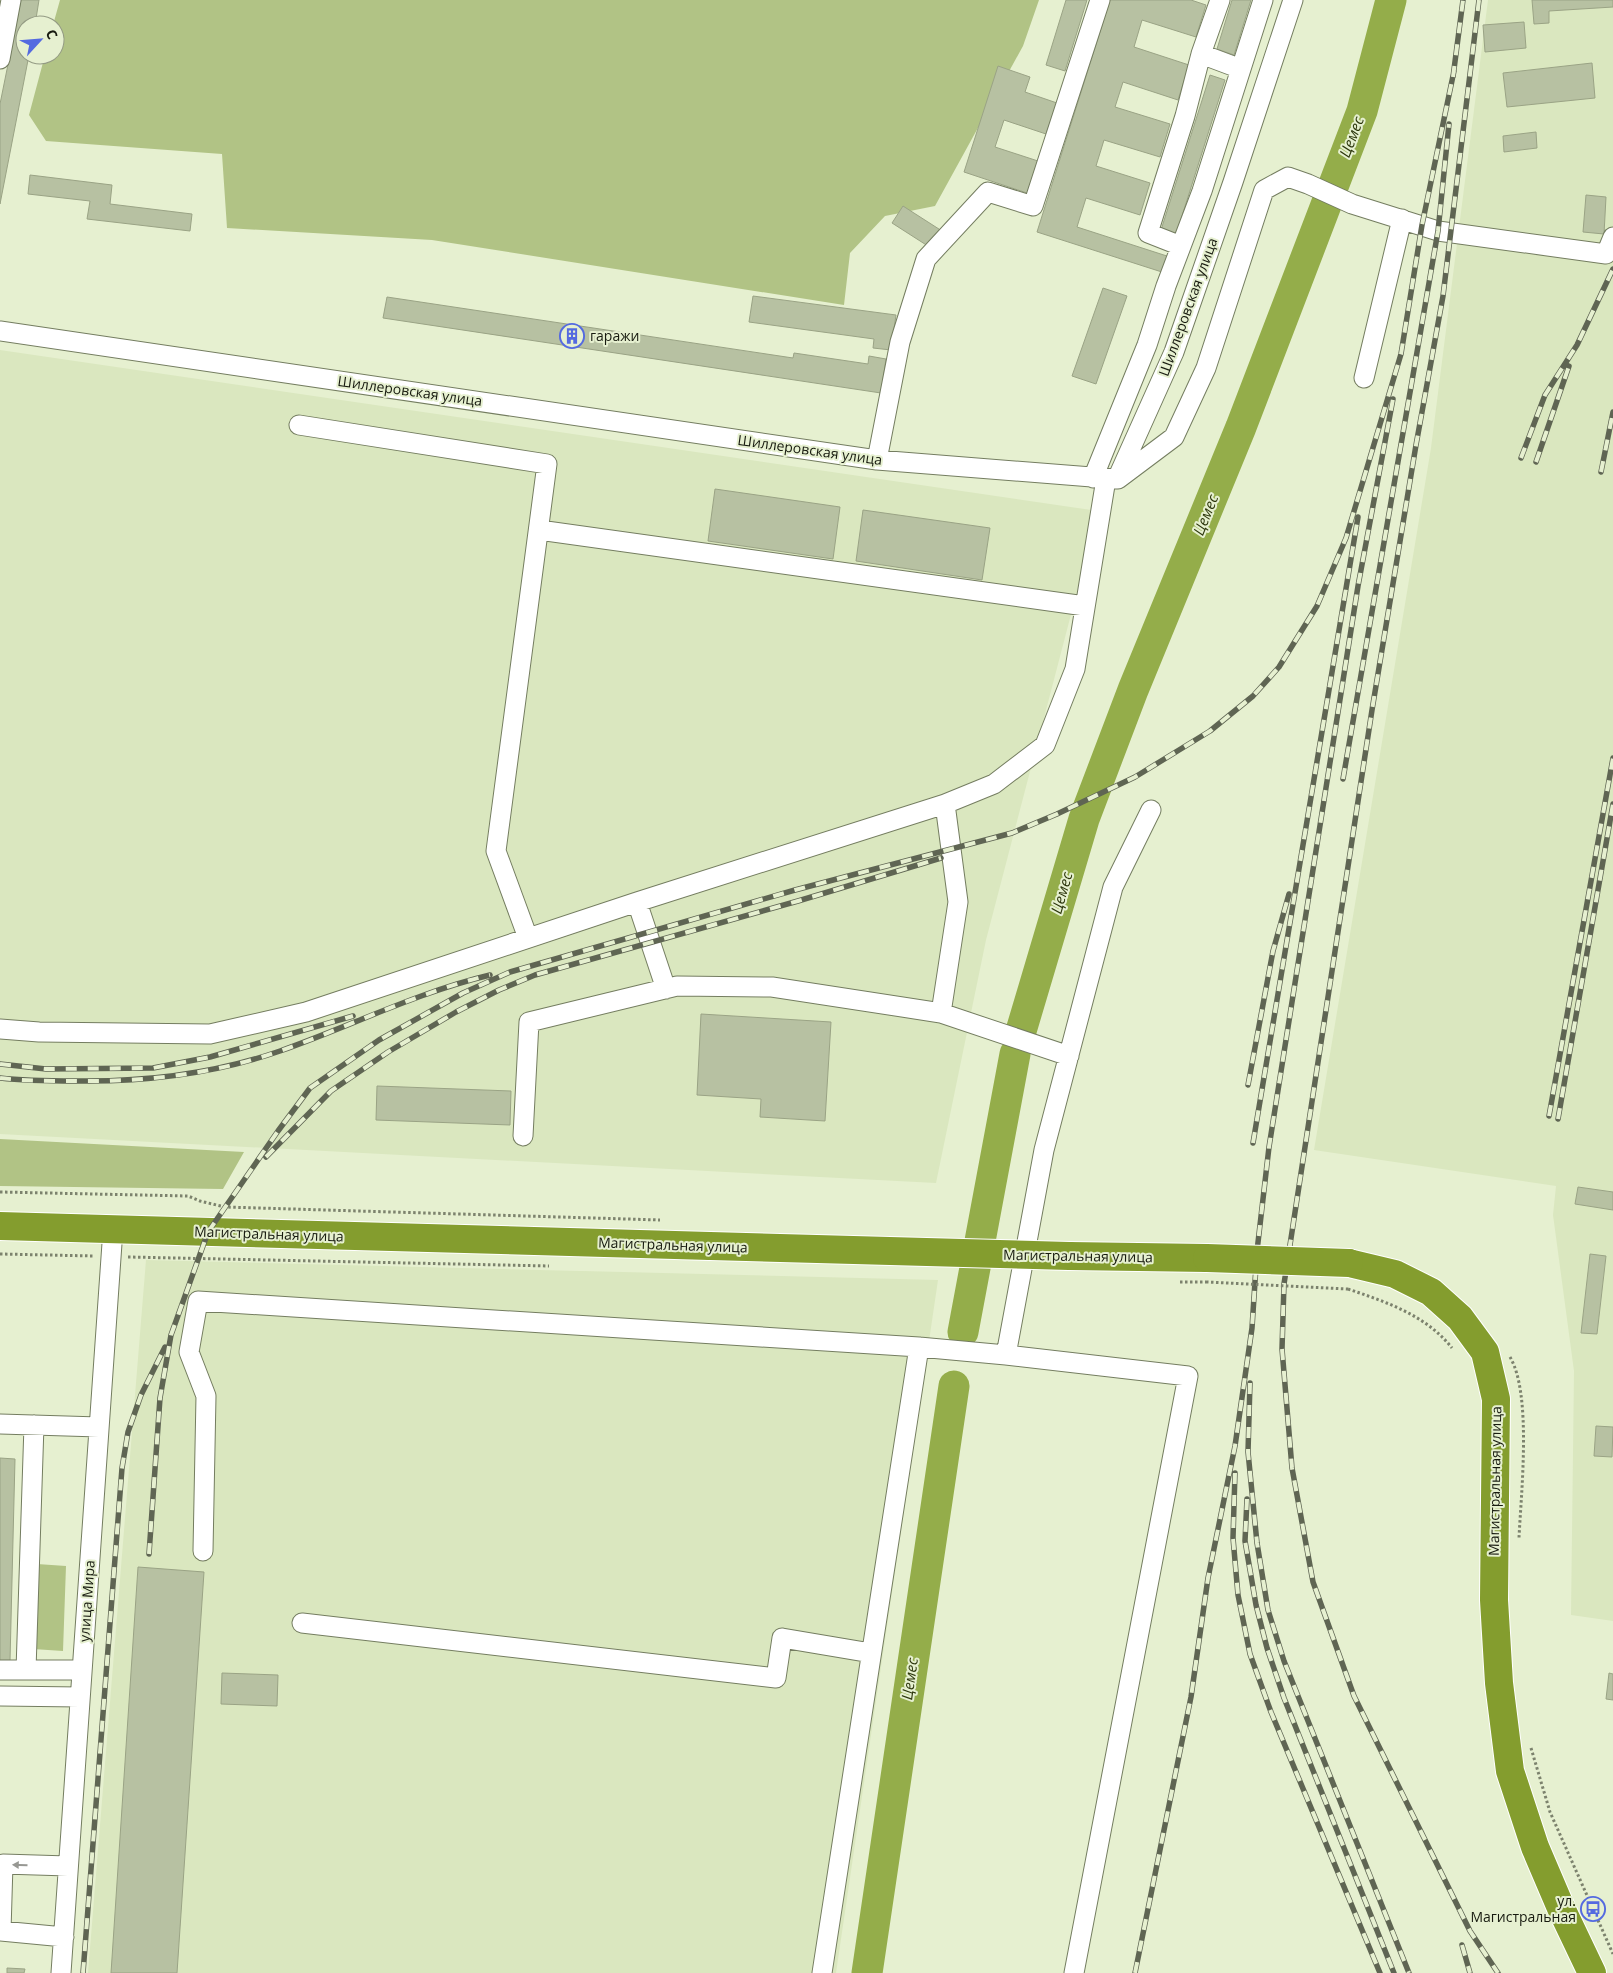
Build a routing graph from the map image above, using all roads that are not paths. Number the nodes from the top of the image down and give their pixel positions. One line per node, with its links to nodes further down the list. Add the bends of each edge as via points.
1 (11, 0): 7 (street)
2 (1100, 0): 15 (street, via 1033,206 988,192 926,259 900,342)
3 (1220, 0): 6 (street)
4 (1263, 0): 8 (street)
5 (1293, 0): 16 (street, Шиллеровская улица, via 1174,352)
6 (1201, 54): 8 (street); 11 (street, via 1186,116 1148,233)
7 (0, 59)
8 (1241, 69): 11 (street)
9 (1402, 219): 10 (street, via 1438,231 1606,254); 13 (street); 16 (street, via 1352,204 1288,177 1264,190 1206,368 1174,437)
10 (1613, 237)
11 (1181, 246): 16 (street)
12 (0, 331): 15 (street, Шиллеровская улица)
13 (1364, 378)
14 (300, 425): 17 (street, via 547,464)
15 (876, 460): 16 (street, Шиллеровская улица)
16 (1105, 479): 18 (street)
17 (539, 530): 18 (street); 22 (street, via 496,851)
18 (1085, 606): 19 (street, via 1074,668 1045,744 994,784)
19 (945, 804): 21 (street); 24 (street, via 958,902)
20 (1151, 810): 26 (street, via 1113,887)
21 (637, 902): 22 (street); 23 (street)
22 (528, 938): 25 (street, via 306,1012 210,1034)
23 (666, 989): 24 (street, via 677,986 772,987); 27 (street, via 529,1022)
24 (941, 1013): 26 (street)
25 (0, 1029)
26 (1069, 1056): 31 (street, via 1044,1150)
27 (523, 1136)
28 (0, 1226): 29 (highway, Магистральная улица)
29 (113, 1229): 34 (street, улица Мира); 48 (highway, Магистральная улица, bridge, via 1069,1256 1207,1270 1349,1276 1395,1274 1430,1292 1460,1318 1485,1352 1496,1400 1494,1600 1499,1683 1510,1771 1535,1847)
30 (919, 1347): 31 (street); 35 (street, via 198,1302 189,1352 206,1396); 37 (street)
31 (1006, 1355): 47 (street, via 1188,1376)
32 (0, 1424): 33 (street)
33 (34, 1424): 34 (street); 39 (street)
34 (99, 1427): 40 (street, улица Мира)
35 (203, 1551)
36 (302, 1623): 37 (street, via 776,1678 782,1638)
37 (871, 1652): 46 (street)
38 (0, 1670): 39 (street)
39 (26, 1670): 40 (street)
40 (82, 1670): 42 (street, улица Мира)
41 (0, 1696): 42 (street)
42 (80, 1697): 43 (street, улица Мира)
43 (68, 1866): 44 (street, улица Мира); 44 (street, one-way to 44, via 3,1864 1,1930)
44 (64, 1936): 45 (street, улица Мира)
45 (61, 1973)
46 (822, 1973)
47 (1074, 1973)
48 (1592, 1973)

